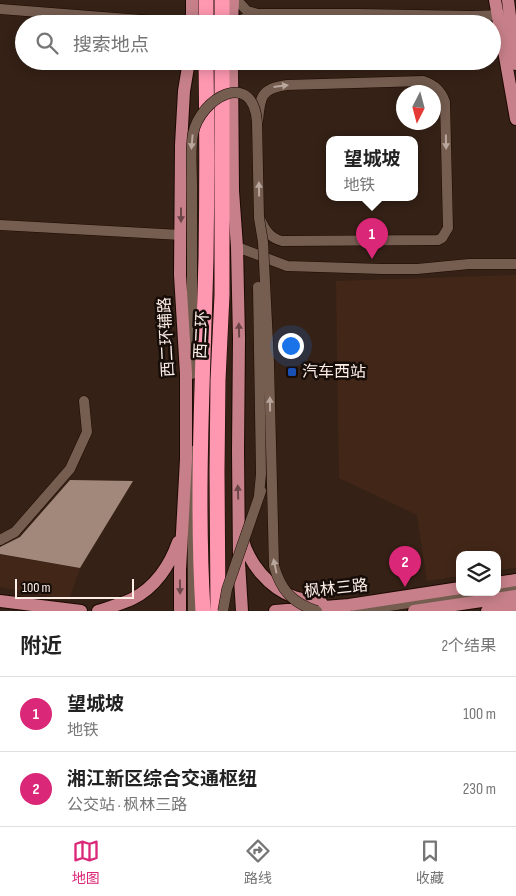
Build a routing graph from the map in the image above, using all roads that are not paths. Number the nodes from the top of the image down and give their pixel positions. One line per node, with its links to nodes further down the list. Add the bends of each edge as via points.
1 (192, 0): 10 (main road)
2 (206, 0): 11 (highway)
3 (222, 0): 12 (highway)
4 (233, 0): 13 (main road)
5 (238, 0): 14 (street, via 247,10 258,14)
6 (495, 0): 15 (main road)
7 (508, 0): 15 (main road)
8 (0, 9): 9 (street)
9 (77, 15)
10 (192, 15)
11 (206, 15)
12 (222, 15)
13 (234, 15)
14 (414, 15)
15 (508, 18): 16 (main road); 21 (main road)
16 (516, 64)
17 (188, 70): 25 (main road, 西二环辅路, one-way to 25, via 182,122)
18 (206, 70): 48 (highway, 西二环, via 201,513)
19 (222, 70): 49 (highway, 西二环)
20 (232, 70): 26 (main road)
21 (516, 119)
22 (258, 122): 23 (street, one-way to 22, bridge); 23 (street, one-way to 23, bridge, via 260,100 272,87 423,82 435,86 445,102 448,228 438,240 282,241 267,233); 47 (street, one-way to 47, bridge, via 256,108 247,97 228,93 209,105 193,133)
23 (259, 218): 29 (street, one-way to 23, bridge, via 270,363); 30 (street, bridge)
24 (0, 225): 25 (street)
25 (181, 235): 32 (main road, 西二环辅路, via 180,282 186,382)
26 (237, 247): 27 (street, via 287,266 417,269); 31 (main road, one-way to 26)
27 (516, 264)
28 (84, 401): 33 (street, via 88,432 70,469 15,532)
29 (271, 466): 30 (street, bridge); 53 (street, one-way to 29, bridge, via 304,606 281,586 274,566)
30 (259, 495): 50 (street, bridge)
31 (240, 520): 43 (main road, via 250,559 270,582 295,598); 51 (main road)
32 (183, 528): 45 (main road, via 168,565 153,584 133,599); 46 (main road, 西二环辅路, one-way to 46)
33 (0, 540)
34 (516, 580): 35 (main road)
35 (501, 582)
36 (456, 589): 43 (main road, 枫林三路)
37 (501, 591): 38 (street)
38 (516, 591)
39 (456, 595): 43 (street)
40 (516, 596): 54 (main road)
41 (0, 601): 44 (main road)
42 (516, 607): 55 (main road)
43 (353, 608): 52 (main road, 枫林三路)
44 (81, 611)
45 (98, 611)
46 (180, 611)
47 (193, 611)
48 (203, 611)
49 (218, 611)
50 (222, 611)
51 (242, 611)
52 (275, 611)
53 (318, 611)
54 (414, 611)
55 (488, 611)

